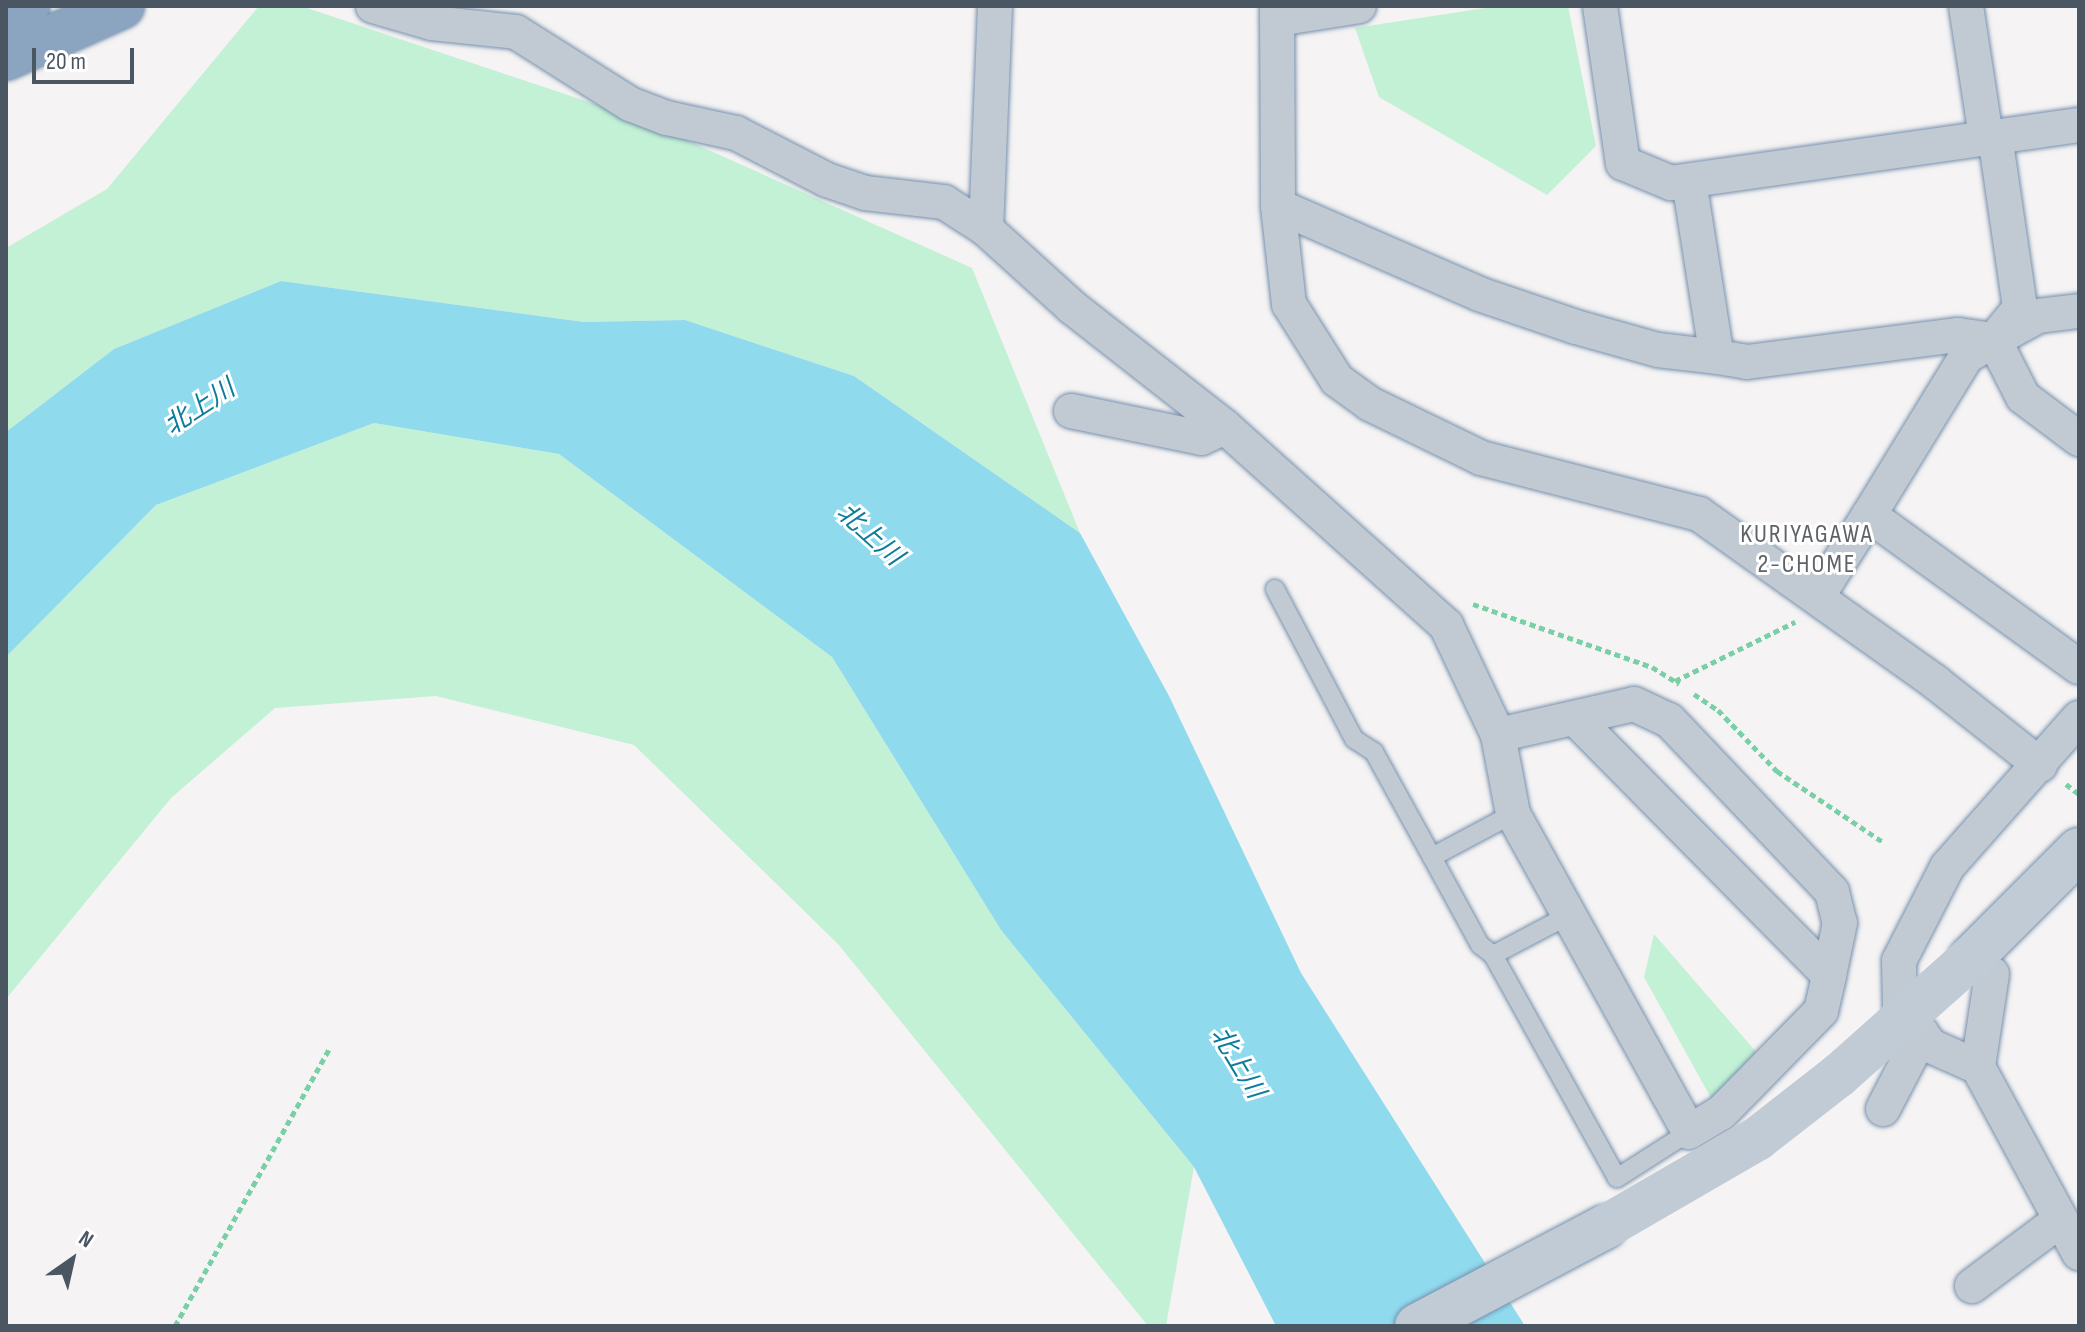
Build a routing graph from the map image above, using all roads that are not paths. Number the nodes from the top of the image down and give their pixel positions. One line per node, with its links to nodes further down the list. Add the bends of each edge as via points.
1 (27, 6): 9 (highway)
2 (122, 6): 10 (highway)
3 (373, 6): 15 (street, via 432,23 516,32 630,104 736,133 827,180 865,193 944,202)
4 (995, 6): 15 (street)
5 (1359, 6): 8 (street)
6 (1600, 6): 13 (street, via 1623,163 1671,183)
7 (1966, 6): 12 (street)
8 (1277, 12): 14 (street)
9 (6, 15)
10 (6, 58)
11 (2079, 125): 12 (street)
12 (1991, 136): 13 (street); 17 (street, via 2020,308)
13 (1689, 181): 18 (street)
14 (1278, 206): 18 (street, via 1479,294 1658,350); 24 (street, via 1289,304 1337,380 1370,404 1481,458 1699,514)
15 (986, 229): 20 (street, via 1072,307)
16 (2079, 311): 17 (street, via 2038,316)
17 (1994, 340): 18 (street, via 1958,335 1747,362); 21 (street, via 2023,397); 22 (street, via 1966,357)
18 (1717, 357)
19 (1071, 411): 20 (street, via 1201,438)
20 (1225, 427): 28 (street, via 1446,625)
21 (2079, 439)
22 (1869, 515): 24 (street); 25 (street)
23 (1275, 589): 32 (lane, via 1354,739 1374,752)
24 (1822, 602): 29 (street)
25 (2079, 667)
26 (1575, 718): 28 (street); 36 (street); 36 (street, via 1634,704 1669,720 1832,892 1840,923)
27 (2079, 718): 29 (street)
28 (1498, 735): 30 (street)
29 (2040, 765): 37 (street, via 1947,867 1913,925 1899,961 1900,1007)
30 (1513, 814): 32 (lane); 33 (street)
31 (2079, 850): 44 (street, bridge, via 1948,978 1838,1076 1757,1139 1677,1189)
32 (1432, 857): 34 (lane, via 1480,945)
33 (1569, 915): 34 (lane); 40 (street)
34 (1493, 955): 40 (lane, via 1617,1178)
35 (1992, 974): 38 (street)
36 (1829, 975): 40 (street, via 1821,1011 1721,1113)
37 (1922, 1034): 38 (street, via 1931,1046); 39 (street)
38 (1978, 1067): 41 (street)
39 (1883, 1109)
40 (1689, 1132)
41 (2059, 1221): 42 (street); 43 (street)
42 (2079, 1253)
43 (1972, 1286)
44 (1417, 1326)

